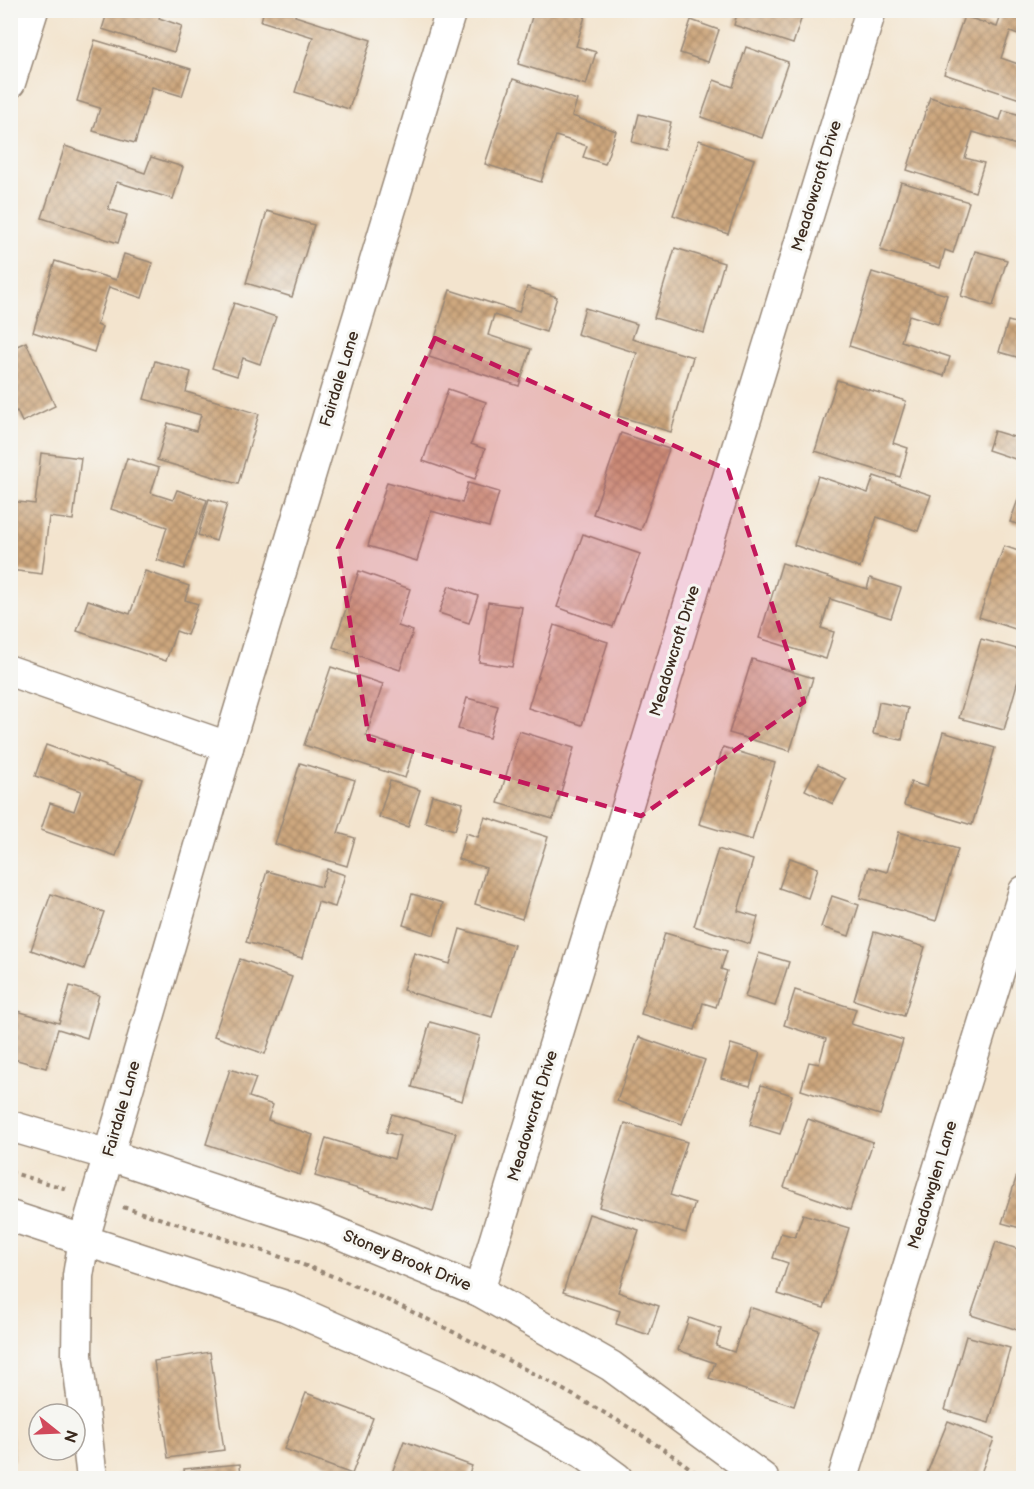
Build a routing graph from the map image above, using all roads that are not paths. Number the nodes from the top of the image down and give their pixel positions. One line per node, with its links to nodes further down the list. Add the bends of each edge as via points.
1 (33, 10): 4 (street)
2 (452, 10): 6 (street, Fairdale Lane)
3 (871, 10): 12 (street, Meadowcroft Drive)
4 (10, 83)
5 (10, 671): 6 (street)
6 (228, 747): 9 (street, Fairdale Lane)
7 (1023, 891): 16 (street, Meadowglen Lane)
8 (10, 1126): 9 (street, Stoney Brook Drive)
9 (109, 1155): 11 (street, Fairdale Lane); 12 (street, Stoney Brook Drive, via 316,1224)
10 (10, 1216): 11 (street)
11 (84, 1239): 13 (street, Fairdale Lane, via 78,1276 77,1355); 14 (street, via 285,1306 450,1378 583,1453)
12 (479, 1291): 15 (street, Stoney Brook Drive, via 611,1366)
13 (92, 1479)
14 (617, 1479)
15 (764, 1479)
16 (843, 1479)

